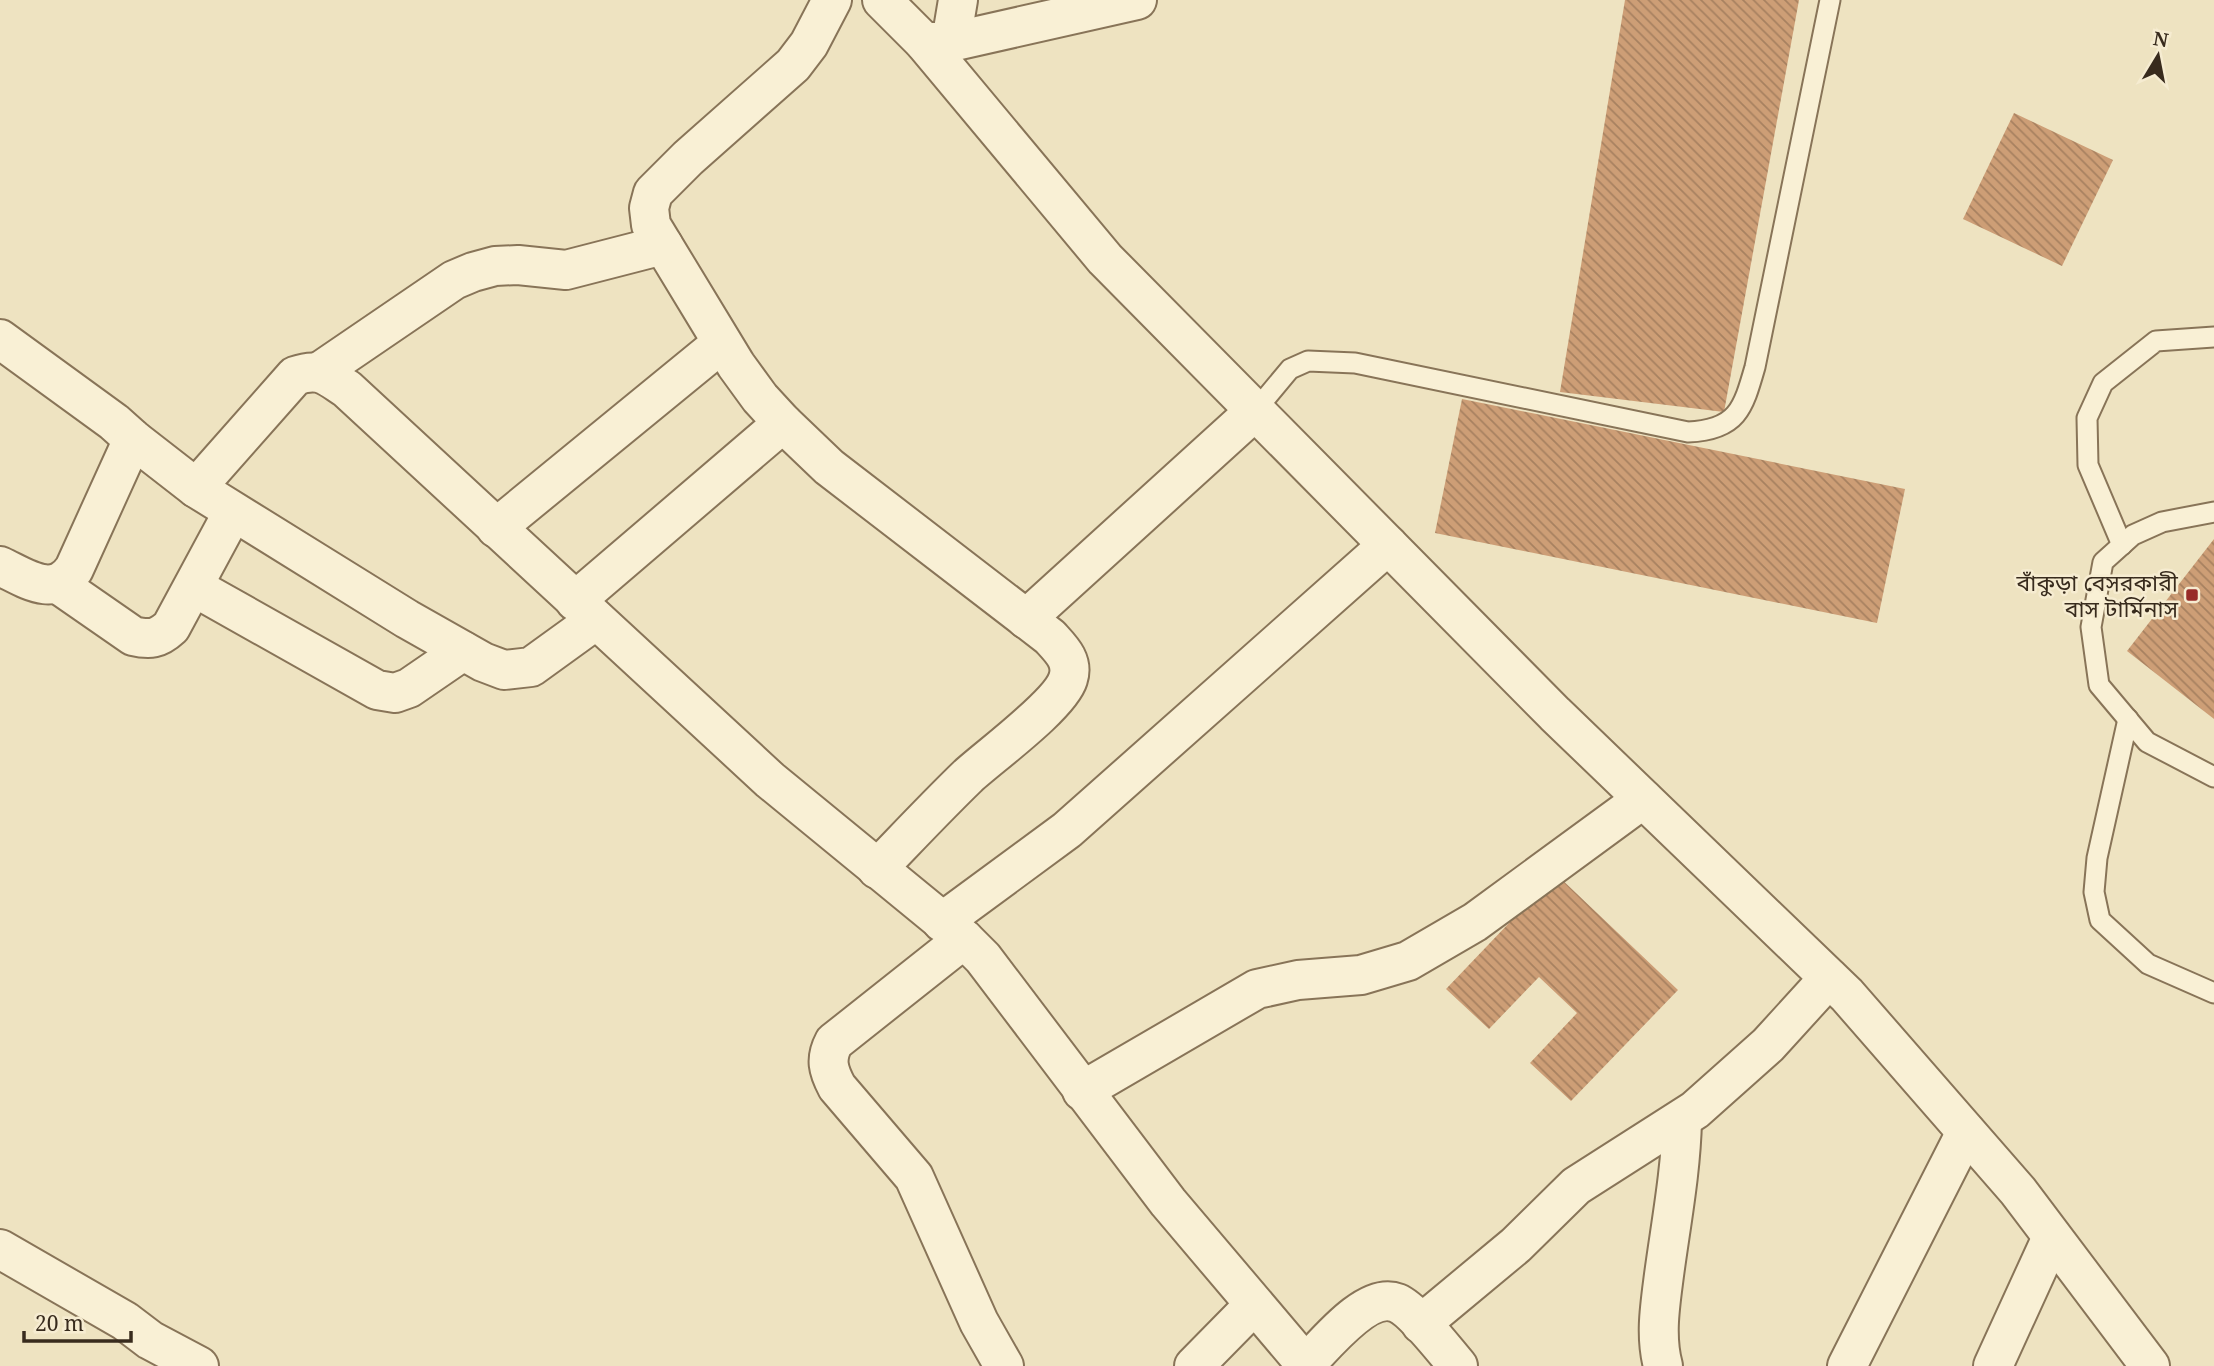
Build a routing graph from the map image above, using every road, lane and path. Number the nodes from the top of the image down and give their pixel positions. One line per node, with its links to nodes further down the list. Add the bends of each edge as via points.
1 (832, 0): 7 (street, via 793,65 653,193 651,225)
2 (883, 0): 6 (street)
3 (958, 0): 6 (street)
4 (1137, 0): 6 (street)
5 (1830, 0): 12 (lane, via 1755,367 1744,405 1725,424 1688,432 1354,363 1308,361 1290,369)
6 (938, 42): 12 (street, via 1105,259)
7 (663, 245): 10 (street); 11 (street, via 566,270 518,265 473,272)
8 (2214, 337): 20 (lane, via 2156,341 2103,383 2087,418 2088,465)
9 (0, 339): 14 (street)
10 (722, 343): 13 (street); 18 (street)
11 (319, 372): 15 (street, via 295,376); 18 (street, via 347,389)
12 (1255, 411): 19 (street); 25 (street)
13 (783, 423): 24 (street); 25 (street, via 830,467)
14 (133, 439): 15 (street); 22 (street, via 74,569)
15 (197, 488): 16 (street)
16 (233, 512): 23 (street); 26 (street)
17 (2214, 512): 20 (lane, via 2162,523)
18 (496, 528): 24 (street)
19 (1388, 545): 29 (street); 31 (street)
20 (2122, 545): 27 (lane, via 2104,562 2091,627 2099,685)
21 (0, 566): 22 (street, via 40,584)
22 (58, 584): 23 (street, via 133,636 147,639 160,637 171,627)
23 (194, 587): 26 (street, via 377,690 394,693 409,688)
24 (585, 610): 26 (street, via 531,667 504,670); 30 (street, via 770,780)
25 (1026, 619): 30 (street, via 1066,654 1068,679 1058,698 969,775)
26 (463, 651)
27 (2128, 719): 28 (lane, via 2147,742); 33 (lane, via 2097,858 2094,892 2100,920 2148,964)
28 (2214, 777)
29 (1643, 799): 32 (street); 34 (street, via 1475,922 1408,961 1361,975 1257,989)
30 (877, 869): 31 (street)
31 (953, 930): 34 (street, via 983,958); 43 (street, via 834,1042 828,1053 828,1070 837,1087 915,1177 979,1322)
32 (1829, 978): 35 (street, via 1768,1045); 36 (street)
33 (2214, 993)
34 (1082, 1091): 39 (street)
35 (1682, 1119): 40 (street, via 1576,1186 1516,1245); 46 (street, via 1682,1151 1660,1312)
36 (1966, 1132): 37 (street); 47 (street)
37 (2052, 1237): 48 (street); 49 (street)
38 (0, 1249): 42 (street)
39 (1254, 1305): 41 (street); 44 (street)
40 (1420, 1324): 41 (street, via 1398,1303 1372,1303); 45 (street)
41 (1306, 1365)
42 (199, 1366)
43 (1004, 1366)
44 (1194, 1366)
45 (1458, 1366)
46 (1663, 1366)
47 (1847, 1366)
48 (1993, 1366)
49 (2150, 1366)

